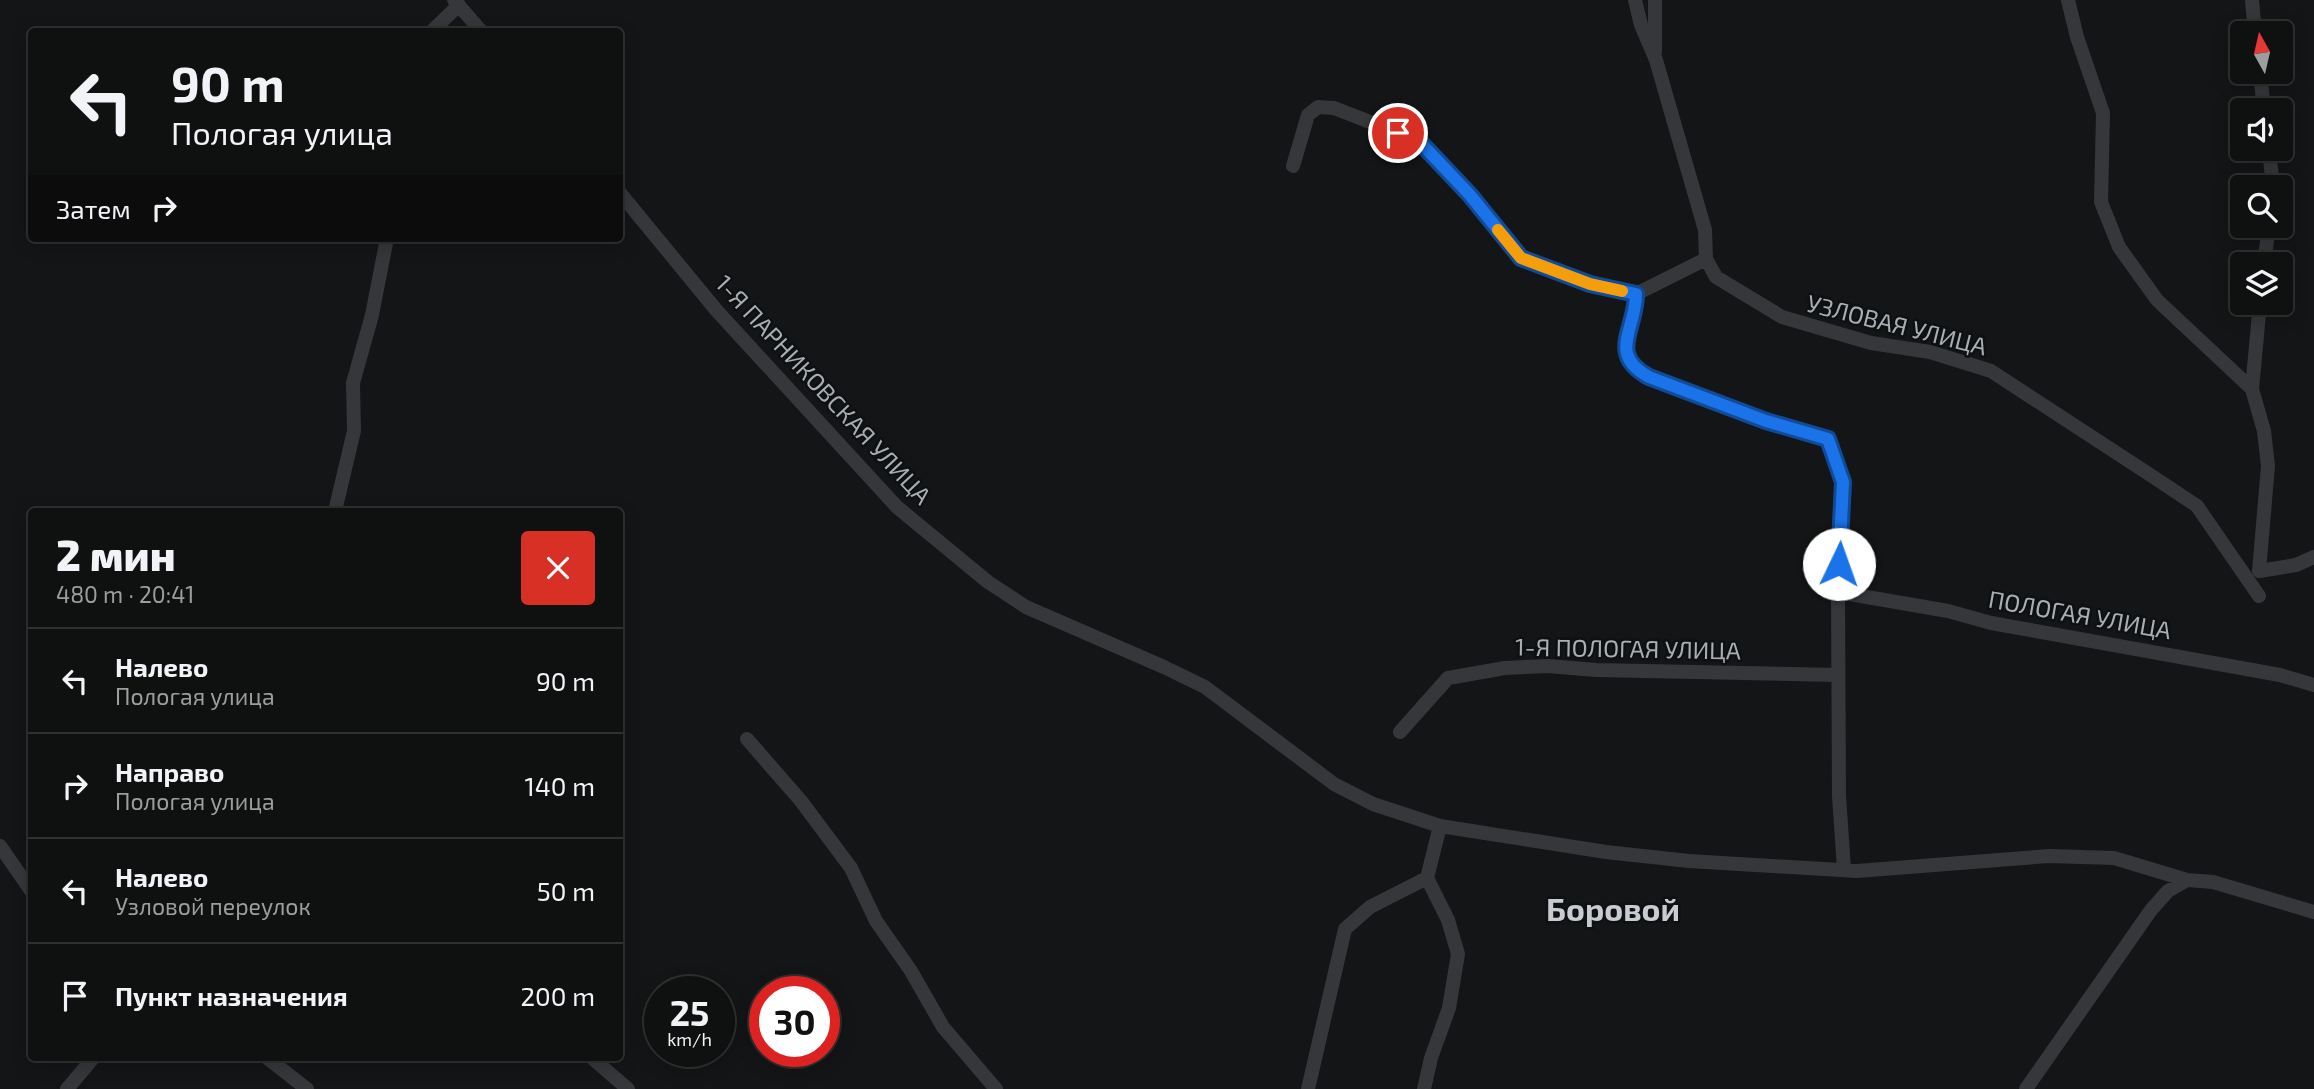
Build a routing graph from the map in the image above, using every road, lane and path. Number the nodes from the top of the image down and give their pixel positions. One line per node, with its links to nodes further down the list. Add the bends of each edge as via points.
1 (1636, 0): 9 (street)
2 (1655, 0): 9 (street)
3 (2068, 0): 16 (street, via 2103,113 2101,202 2119,247 2157,300)
4 (2252, 0): 6 (street)
5 (456, 2): 7 (street); 8 (street)
6 (2254, 21)
7 (434, 28)
8 (479, 28)
9 (1656, 60): 13 (street, via 1705,230)
10 (1293, 166): 14 (street, via 1308,115 1318,107 1334,108 1419,141 1521,258 1590,284)
11 (623, 197): 25 (street, 1-Я ПАРНИКОВСКАЯ УЛИЦА, via 717,311 897,507 988,582 1026,607 1205,687 1334,784 1373,804)
12 (386, 242): 17 (street, via 353,383 354,431)
13 (1706, 259): 14 (street); 20 (street, УЗЛОВАЯ УЛИЦА, via 1716,277 1782,317 1991,371 2197,506)
14 (1636, 294): 19 (street, via 1626,342 1626,357 1633,369 1766,421 1828,439 1843,482)
15 (2259, 315): 16 (street)
16 (2252, 389): 18 (street, via 2268,466 2259,571 2296,565)
17 (336, 508)
18 (2314, 556)
19 (1838, 592): 21 (street); 22 (street, ПОЛОГАЯ УЛИЦА)
20 (2259, 596)
21 (1838, 675): 23 (street, 1-Я ПОЛОГАЯ УЛИЦА, via 1505,668 1448,678); 27 (street)
22 (2314, 685)
23 (1401, 732)
24 (747, 739): 38 (street, via 851,868 876,921 943,1027)
25 (1440, 826): 27 (street, 1-Я ПАРНИКОВСКАЯ УЛИЦА, via 1689,861); 28 (street)
26 (0, 846): 30 (street)
27 (1844, 869): 29 (street, 1-Я ПАРНИКОВСКАЯ УЛИЦА, via 2049,856 2114,858)
28 (1427, 878): 39 (street, via 1370,907 1345,929); 40 (street, via 1448,920 1458,954 1449,1008)
29 (2187, 880): 31 (street, 1-Я ПАРНИКОВСКАЯ УЛИЦА); 41 (street, via 2168,891 2151,910)
30 (28, 886)
31 (2314, 912)
32 (91, 1061): 35 (street)
33 (271, 1061): 36 (street)
34 (596, 1061): 37 (street)
35 (67, 1089)
36 (307, 1089)
37 (628, 1089)
38 (996, 1089)
39 (1308, 1089)
40 (1424, 1089)
41 (2026, 1089)

